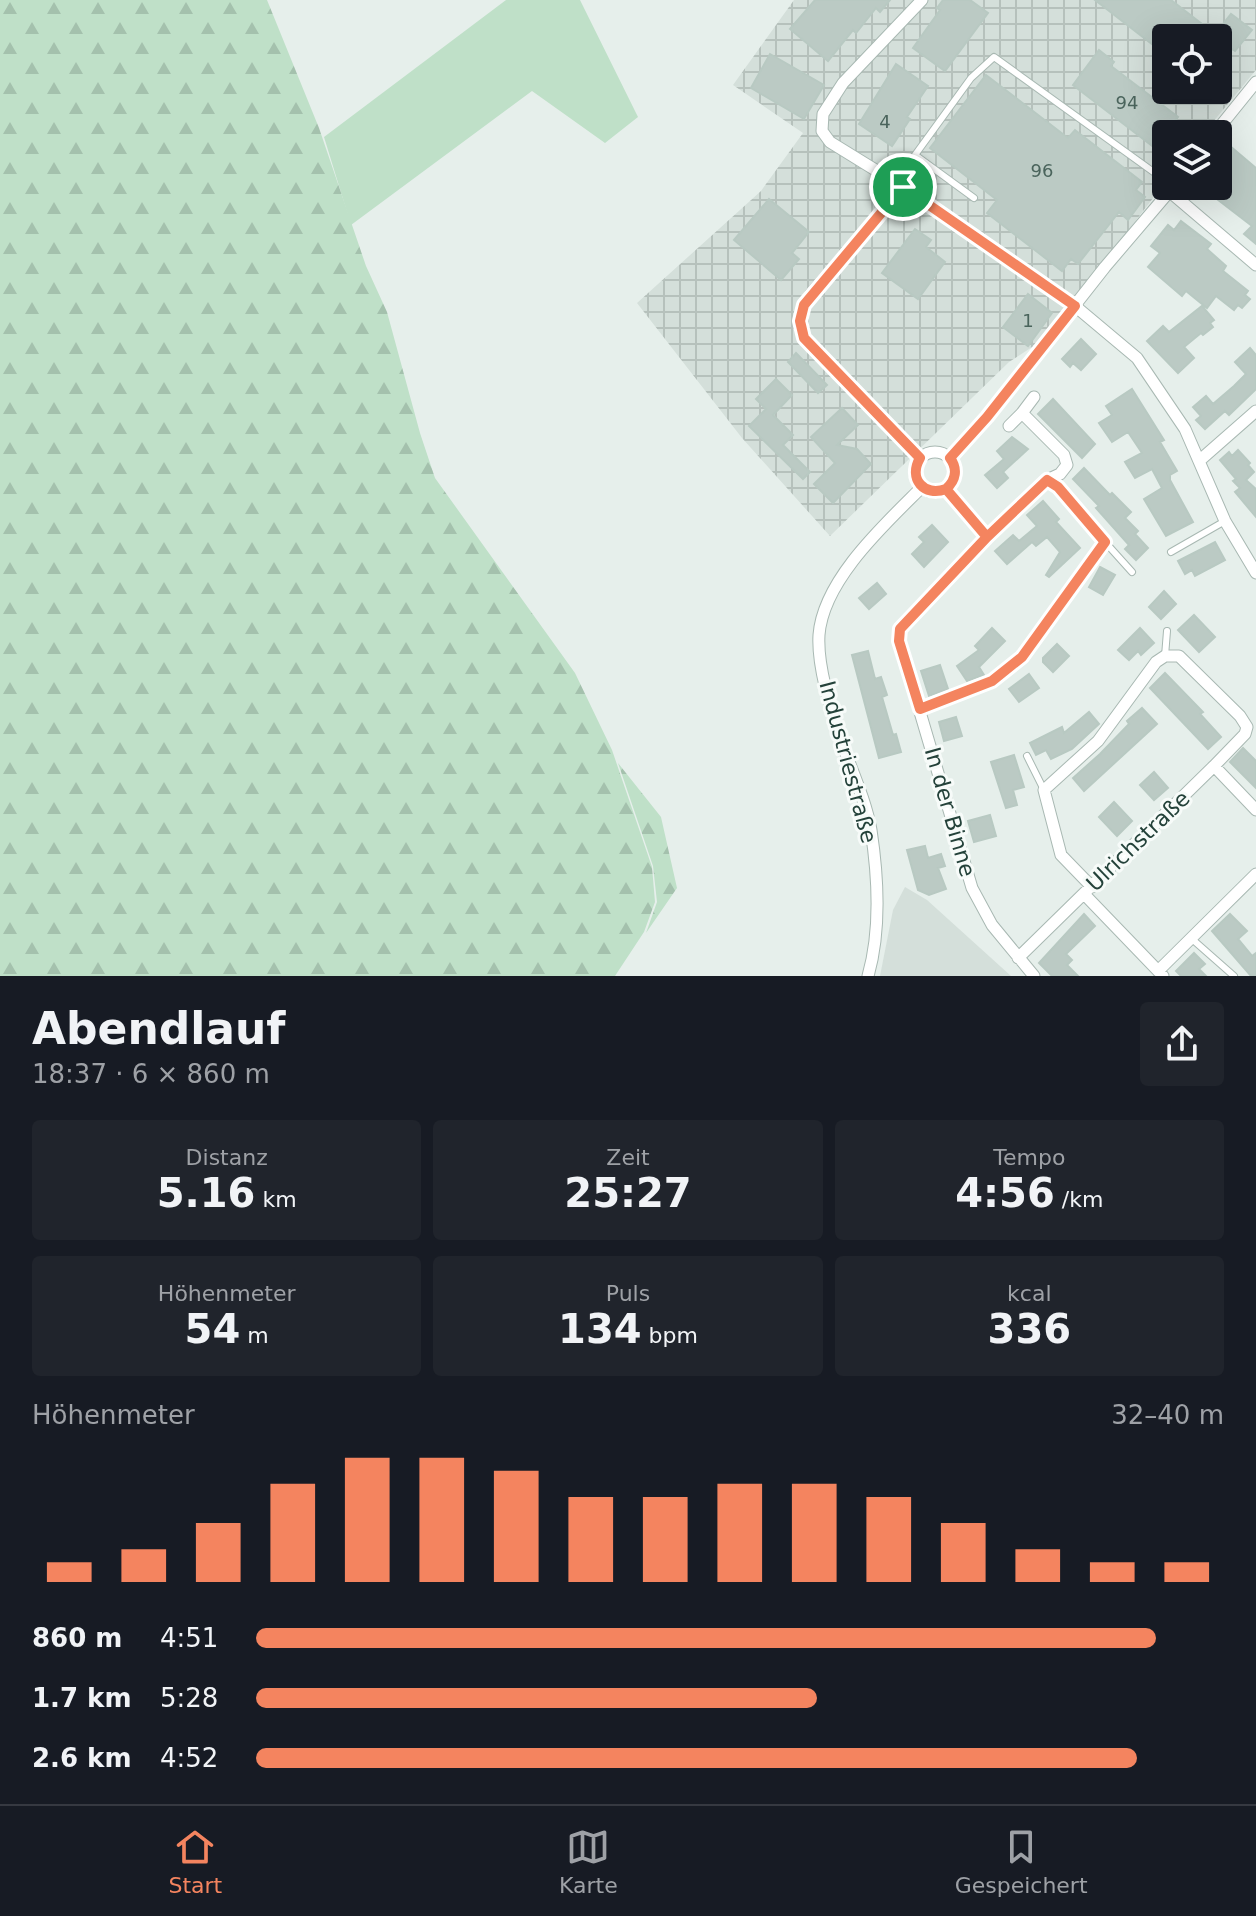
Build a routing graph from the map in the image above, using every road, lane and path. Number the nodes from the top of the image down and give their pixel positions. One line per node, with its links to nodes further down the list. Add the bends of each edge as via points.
1 (922, 0): 5 (street, via 843,83 823,114 822,131 830,142)
2 (1256, 82): 3 (street)
3 (1225, 120)
4 (1152, 172): 6 (lane, via 994,57 971,78 915,155)
5 (903, 187): 10 (street); 15 (street, via 811,294 800,321 804,338 820,357)
6 (974, 198)
7 (1160, 200): 10 (street)
8 (1186, 200): 9 (street)
9 (1256, 265)
10 (1075, 306): 16 (street); 17 (street, via 1137,358 1185,429)
11 (1034, 397): 13 (street)
12 (1256, 411): 17 (street)
13 (1022, 413): 14 (street); 18 (street, via 1064,455 1067,465)
14 (1009, 426)
15 (920, 458): 16 (street, via 938,451); 19 (street, via 915,476)
16 (950, 458): 20 (street, via 955,476)
17 (1199, 461): 21 (street)
18 (1047, 480): 22 (street); 23 (street)
19 (922, 487): 20 (street); 39 (street, Industriestraße, via 850,561 819,634 835,718 870,828 877,891)
20 (946, 489): 22 (street)
21 (1225, 521): 24 (lane); 26 (street)
22 (987, 537): 29 (street, In der Binne, via 900,629)
23 (1105, 542): 25 (lane); 29 (street, via 1022,657 992,681)
24 (1171, 552)
25 (1132, 572)
26 (1256, 573)
27 (1167, 631): 28 (lane)
28 (1165, 656): 31 (street, Ulrichstraße, via 1179,656 1247,727); 32 (street, via 1098,741)
29 (920, 709): 37 (street, In der Binne, via 972,888)
30 (1027, 756): 32 (lane)
31 (1214, 766): 33 (street); 35 (street, Ulrichstraße)
32 (1044, 790): 35 (street, via 1061,855)
33 (1256, 810)
34 (1256, 874): 36 (street)
35 (1088, 890): 37 (street, Ulrichstraße); 38 (street)
36 (1190, 937): 38 (street); 41 (lane)
37 (1018, 958): 40 (street, In der Binne)
38 (1161, 973)
39 (868, 976)
40 (1034, 976)
41 (1234, 976)

